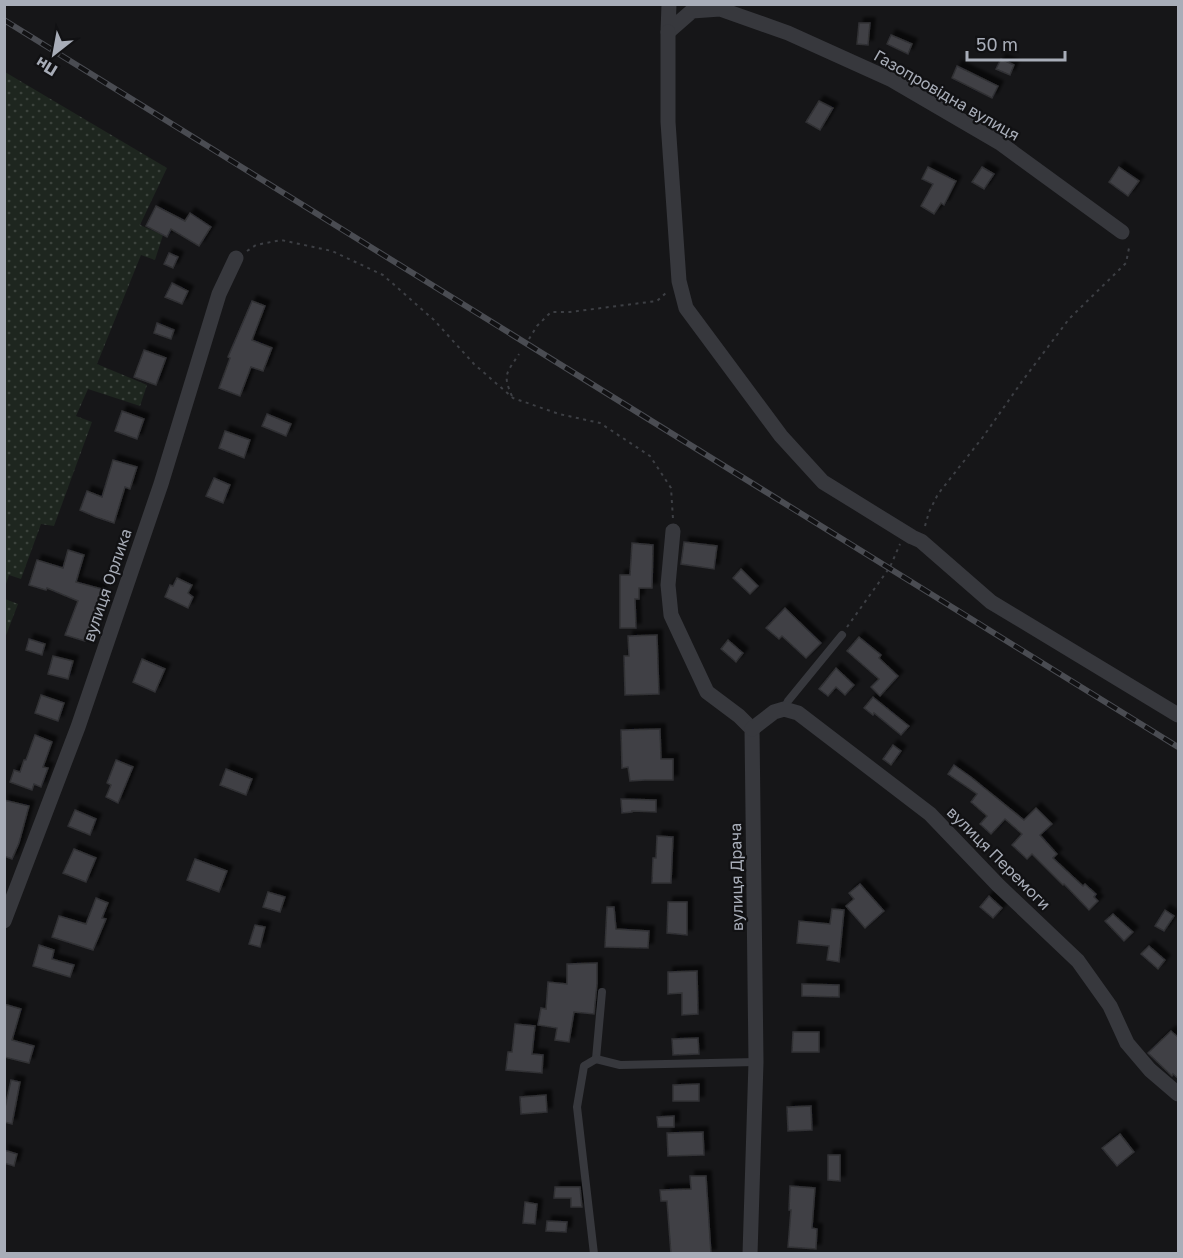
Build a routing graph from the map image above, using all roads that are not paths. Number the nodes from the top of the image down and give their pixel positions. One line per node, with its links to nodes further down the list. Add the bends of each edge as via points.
1 (669, 4): 2 (street)
2 (668, 32): 3 (street, Газопровідна вулиця, via 692,11 720,9 788,33 892,80 1000,143); 8 (street, via 668,122 679,281 686,308 781,436 823,482 916,539 991,602)
3 (1122, 232)
4 (236, 258): 10 (street, вулиця Орлика, via 219,294 161,484 78,727)
5 (673, 531): 9 (street, via 668,585 671,615 707,692)
6 (842, 635): 7 (lane)
7 (784, 709): 9 (street); 14 (street, вулиця Перемоги, via 798,713 930,814 1078,961 1110,1006 1127,1043 1150,1070)
8 (1179, 715)
9 (752, 729): 13 (street, вулиця Драча)
10 (4, 921)
11 (602, 992): 12 (lane)
12 (596, 1059): 13 (lane, via 620,1065); 15 (lane, via 584,1066 577,1107)
13 (756, 1062): 16 (street, вулиця Драча)
14 (1179, 1094)
15 (594, 1254)
16 (750, 1254)

